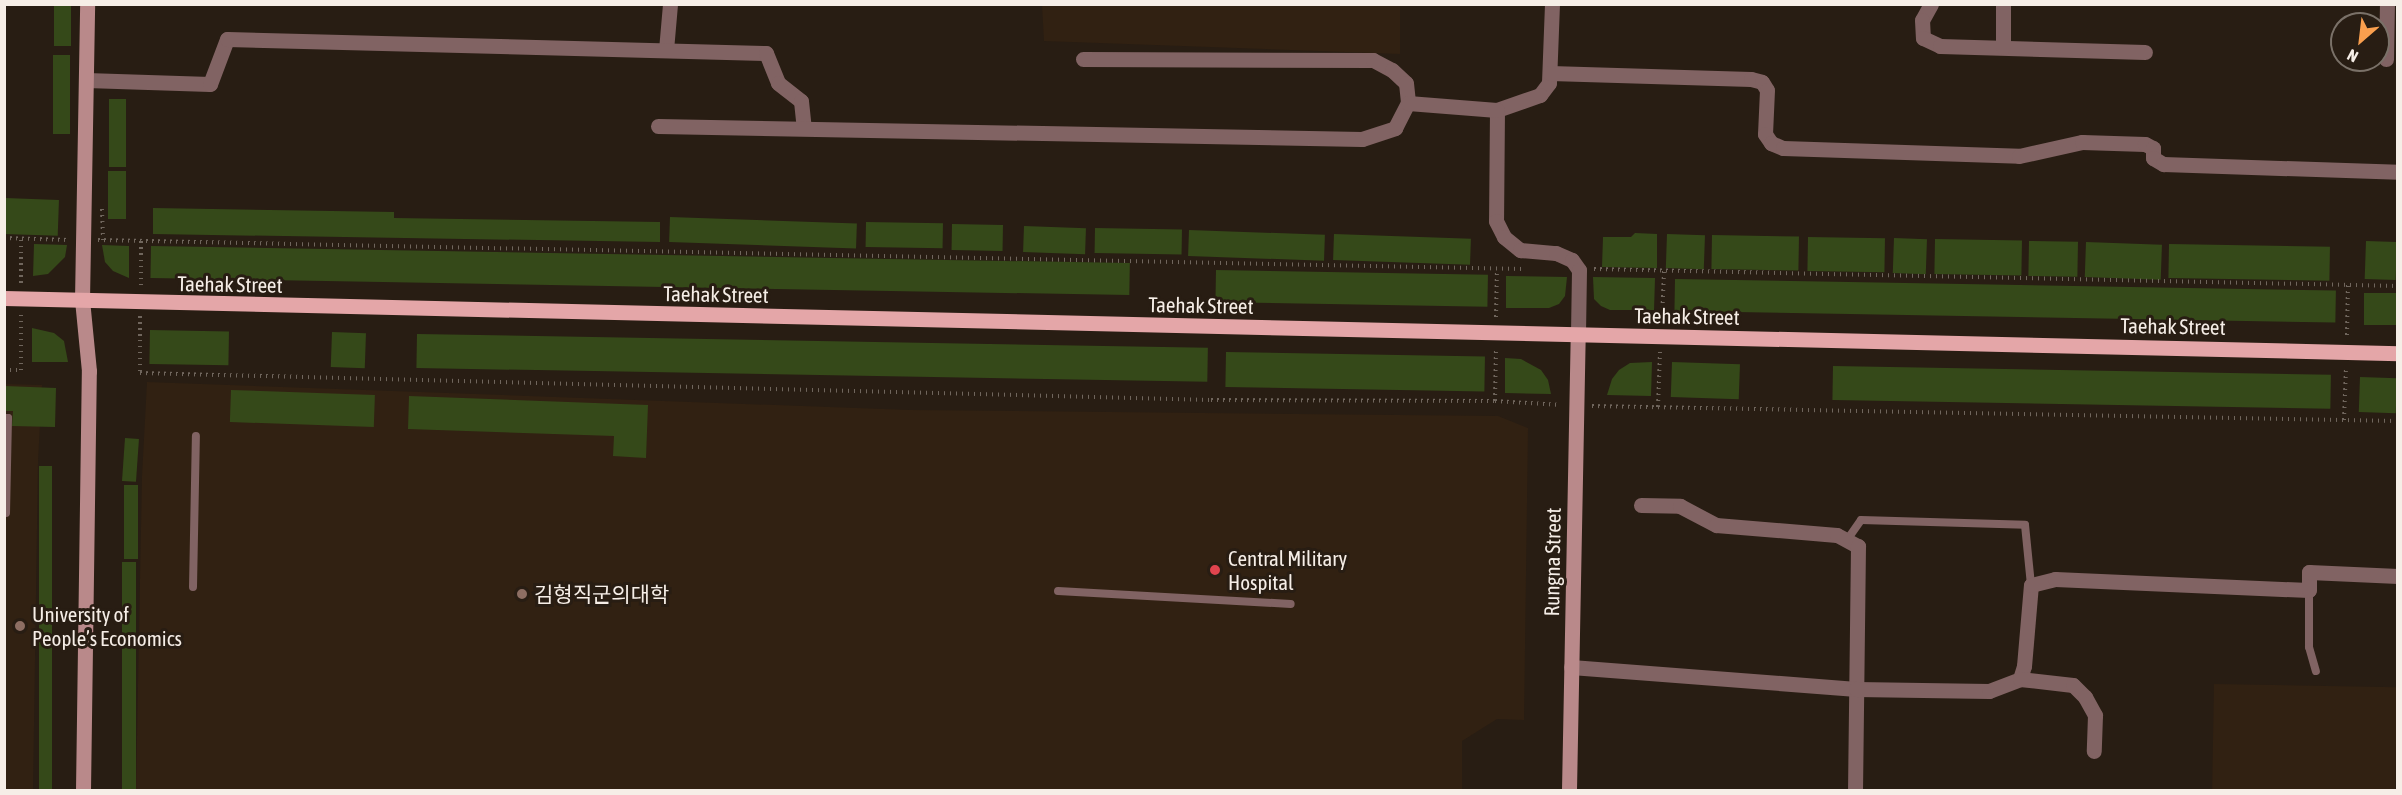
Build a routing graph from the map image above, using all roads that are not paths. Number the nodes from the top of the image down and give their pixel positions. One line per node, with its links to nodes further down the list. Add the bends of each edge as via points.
1 (87, 4): 11 (street)
2 (669, 4): 7 (street)
3 (1551, 4): 10 (street)
4 (1931, 4): 6 (street, via 1922,20 1923,38 1940,46)
5 (2003, 4): 6 (street)
6 (2003, 47): 8 (street)
7 (666, 50): 11 (street, via 227,39 210,84); 15 (street, via 766,52 778,83 801,101)
8 (2145, 52)
9 (1083, 59): 12 (street, via 1373,60 1406,83)
10 (1550, 73): 13 (street, via 1549,83 1540,95); 16 (street, via 1762,82 1767,90 1765,134 1771,143 1783,148 2019,156 2082,142 2145,144 2153,148 2153,158 2163,164)
11 (86, 80): 18 (street)
12 (1408, 103): 13 (street); 15 (street, via 1395,128 1362,139)
13 (1497, 110): 19 (street, via 1496,220 1504,237 1520,250 1556,253 1572,260 1579,270)
14 (658, 126): 15 (street)
15 (804, 129)
16 (2397, 172)
17 (4, 298): 18 (main road, Taehak Street)
18 (82, 300): 19 (main road, Taehak Street); 37 (street, via 89,371)
19 (1578, 335): 20 (main road, Taehak Street); 32 (street, Rungna Street)
20 (2397, 353)
21 (4, 418): 24 (lane, via 8,418)
22 (196, 436): 28 (lane)
23 (1641, 505): 25 (street, via 1680,506 1716,525 1813,532)
24 (6, 513)
25 (1847, 540): 27 (lane, via 1861,520 2025,525); 35 (street, via 1858,546)
26 (2397, 576): 29 (street, via 2310,572)
27 (2031, 585): 29 (street, via 2055,579); 34 (street)
28 (193, 587)
29 (2309, 590): 33 (lane, via 2309,647)
30 (1058, 591): 31 (lane)
31 (1291, 604)
32 (1571, 667): 35 (street); 38 (street, Rungna Street)
33 (2316, 671)
34 (2020, 679): 35 (street, via 1989,691); 36 (street, via 2073,685 2095,716)
35 (1856, 689): 39 (street)
36 (2094, 751)
37 (83, 790)
38 (1569, 790)
39 (1855, 790)

